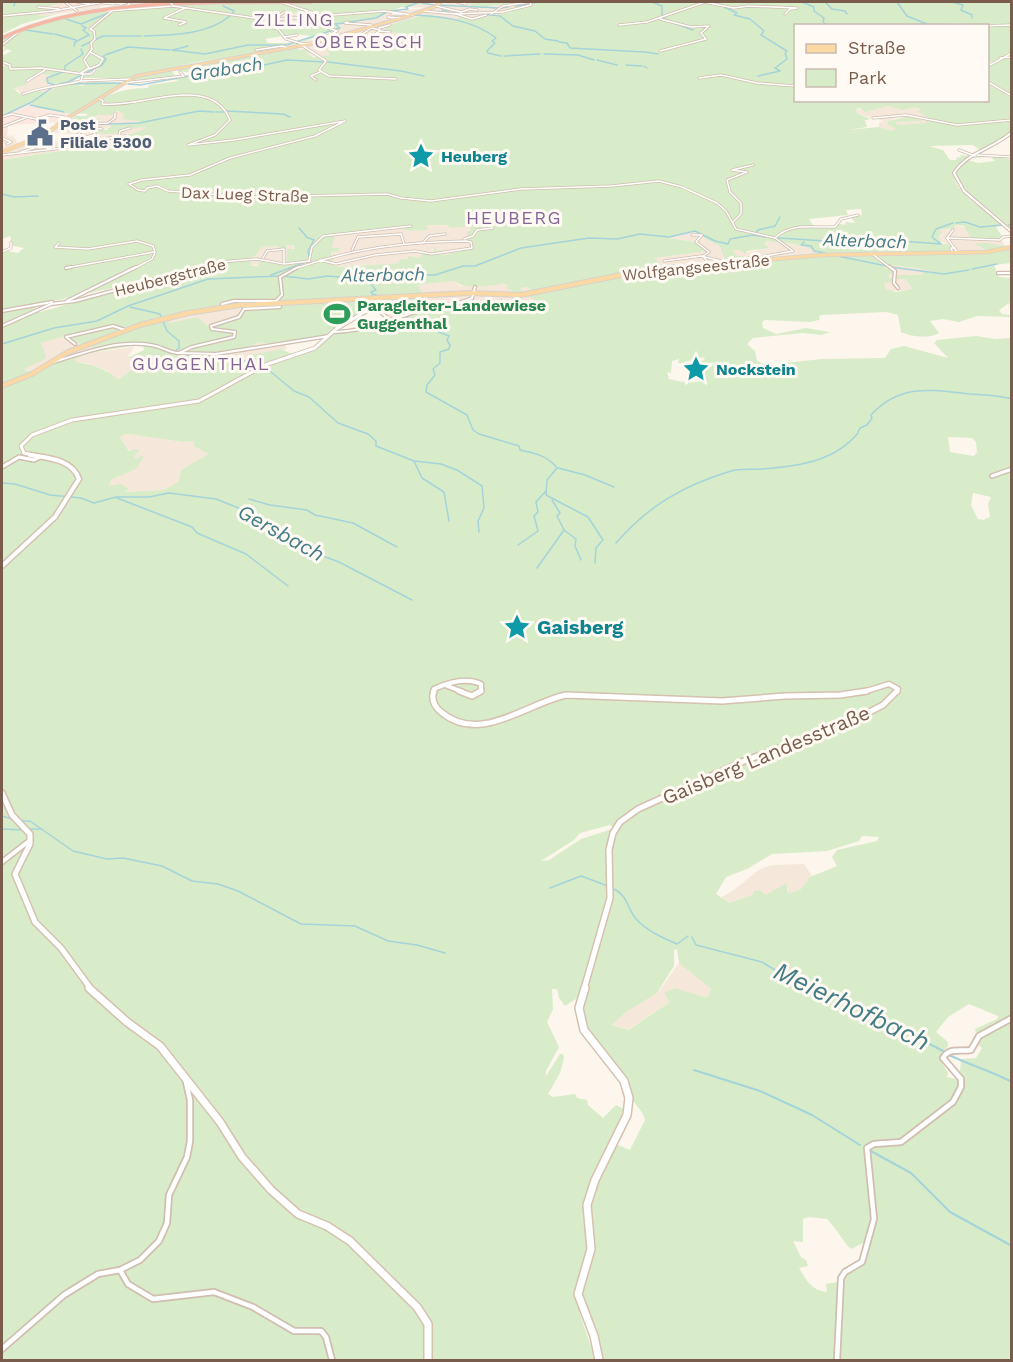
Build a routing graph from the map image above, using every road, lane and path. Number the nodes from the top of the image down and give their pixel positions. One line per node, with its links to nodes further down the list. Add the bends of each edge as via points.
1 (65, 2): 23 (street)
2 (77, 2): 18 (street)
3 (103, 2): 16 (street); 18 (street)
4 (110, 2): 5 (street)
5 (129, 2): 19 (street)
6 (170, 2): 20 (street, bridge)
7 (184, 2): 8 (street)
8 (190, 2)
9 (234, 2): 62 (highway, via 78,12 29,23)
10 (280, 2): 11 (highway); 34 (street); 62 (highway, via 190,3 86,11 34,22)
11 (311, 2)
12 (441, 2): 21 (main road)
13 (456, 2): 17 (street)
14 (530, 2): 32 (street, via 506,5); 32 (street, via 531,5 518,10)
15 (704, 2): 33 (street, via 734,8 796,8); 43 (street)
16 (114, 4)
17 (466, 4)
18 (91, 5): 23 (street)
19 (127, 6)
20 (173, 6): 24 (street); 26 (street)
21 (436, 6): 27 (street, via 461,12); 28 (main road)
22 (38, 7): 25 (street)
23 (73, 8): 25 (street); 29 (street)
24 (184, 8): 44 (street); 47 (street, via 164,18 186,22)
25 (60, 10): 37 (street)
26 (114, 10): 29 (street); 83 (street, via 90,28 95,39)
27 (477, 10)
28 (423, 11): 31 (street); 35 (main road)
29 (79, 12): 77 (street, via 28,27)
30 (284, 12): 38 (street)
31 (456, 14): 32 (street); 36 (street, via 472,19)
32 (491, 14)
33 (784, 14)
34 (320, 15): 35 (street); 40 (street)
35 (413, 15): 42 (main road)
36 (486, 15)
37 (2, 16)
38 (276, 18): 39 (street); 44 (street)
39 (289, 18): 40 (street); 52 (street)
40 (297, 18): 58 (street)
41 (392, 18): 42 (street, via 388,17)
42 (402, 18): 53 (main road)
43 (660, 19): 49 (street); 82 (street, via 685,26 709,26 701,33 705,39)
44 (268, 20): 52 (street, via 261,24)
45 (353, 22): 46 (street)
46 (346, 23): 48 (street); 53 (street)
47 (179, 25)
48 (341, 25)
49 (619, 25)
50 (1011, 25): 51 (street)
51 (989, 26)
52 (271, 27): 63 (street)
53 (370, 27): 54 (street); 54 (street, via 379,29 389,25 385,24); 56 (main road); 69 (street, via 358,37)
54 (365, 29): 56 (street)
55 (340, 30): 58 (street)
56 (355, 31): 58 (main road)
57 (390, 32): 60 (street)
58 (334, 34): 64 (street); 66 (street); 76 (main road); 76 (street, via 333,46)
59 (297, 35): 63 (street)
60 (373, 35): 61 (street); 70 (street)
61 (377, 36)
62 (2, 37)
63 (284, 37): 75 (street)
64 (345, 37): 68 (street); 78 (street)
65 (386, 37): 72 (street)
66 (318, 38)
67 (407, 38): 74 (street)
68 (352, 39): 69 (street); 69 (street, via 353,44)
69 (363, 39): 70 (street)
70 (367, 39): 72 (street)
71 (412, 40): 74 (street)
72 (379, 41): 73 (street)
73 (392, 42): 74 (street); 80 (street)
74 (400, 42)
75 (301, 43): 76 (main road); 79 (main road); 91 (street, via 326,61)
76 (315, 43)
77 (2, 45)
78 (342, 46)
79 (288, 48): 81 (street); 95 (main road)
80 (399, 49)
81 (256, 50)
82 (660, 51)
83 (90, 52): 88 (street, via 84,60); 88 (street, via 103,59)
84 (1011, 55): 86 (street)
85 (2, 62): 87 (street, via 10,64 12,70)
86 (989, 65)
87 (46, 69): 92 (street); 99 (street)
88 (88, 70): 92 (street)
89 (95, 70): 92 (street)
90 (180, 72): 100 (street, via 184,76)
91 (320, 72): 96 (street, via 338,77); 98 (street, via 311,76)
92 (82, 74): 97 (street)
93 (699, 78): 102 (street, via 711,74)
94 (88, 79): 97 (street)
95 (130, 79): 97 (street); 100 (main road)
96 (396, 79)
97 (81, 80): 103 (street)
98 (316, 80)
99 (27, 81)
100 (124, 83): 105 (main road)
101 (989, 83): 104 (street)
102 (794, 86)
103 (23, 94)
104 (1011, 96)
105 (100, 99): 111 (main road); 136 (street, Dax Lueg Straße, via 104,100 102,104 115,106 184,94 208,96 230,120 216,135 188,145 345,121 315,136 231,158 190,175 129,184 138,190 157,186 168,191 252,197 379,194 398,199 436,199 569,185 662,181 713,199)
106 (115, 113): 114 (street, via 111,121)
107 (2, 117): 108 (street)
108 (26, 117): 111 (street, via 52,115); 115 (street)
109 (103, 118): 114 (street)
110 (873, 118): 112 (street, via 906,115 957,125)
111 (69, 119): 113 (street); 131 (main road)
112 (1011, 120)
113 (80, 124): 114 (street); 116 (street)
114 (97, 124)
115 (2, 126)
116 (87, 127): 117 (street); 120 (street); 120 (street, via 70,141)
117 (102, 129)
118 (130, 129): 123 (street, via 120,131)
119 (1011, 132): 132 (street)
120 (94, 135): 125 (street)
121 (124, 136): 123 (street)
122 (116, 137): 123 (street); 125 (street); 127 (street, via 102,146)
123 (119, 137)
124 (2, 138): 126 (street, via 11,142)
125 (101, 139): 127 (street)
126 (7, 144)
127 (80, 146): 128 (street)
128 (53, 149): 130 (street); 130 (street, via 40,146)
129 (959, 150): 132 (street)
130 (19, 153): 131 (street)
131 (2, 154)
132 (976, 155): 133 (street); 141 (street, via 956,169 956,179 967,195 1001,220)
133 (1011, 157)
134 (753, 165): 136 (street, via 732,170 747,172 727,180 730,192 741,202 741,214)
135 (858, 215): 143 (street, via 841,219 835,227 782,230)
136 (733, 222): 143 (street, Dax Lueg Straße, via 736,229)
137 (411, 226): 163 (street, via 323,236 312,247)
138 (493, 228): 145 (street, via 477,230)
139 (953, 230): 144 (street)
140 (445, 234): 149 (street, via 429,236)
141 (1011, 234): 144 (street, via 1000,240)
142 (692, 235): 158 (street, via 702,235 696,242 709,252)
143 (775, 238): 159 (street, via 793,251)
144 (947, 238): 153 (street)
145 (460, 241): 149 (street); 154 (street, via 471,242 472,248 432,254)
146 (11, 242): 155 (street, via 11,249)
147 (59, 243): 156 (street, Heubergstraße, via 55,247 88,249 141,241 151,245)
148 (417, 243): 149 (street); 150 (street); 154 (street)
149 (423, 243)
150 (404, 244): 152 (street); 152 (street, via 401,234 365,236 358,237)
151 (1010, 248): 153 (main road, Wolfgangseestraße, via 987,252)
152 (352, 250): 161 (street)
153 (954, 250): 157 (main road, Wolfgangseestraße)
154 (415, 251): 161 (street, via 338,263)
155 (2, 252)
156 (154, 252): 166 (street, Heubergstraße); 174 (street, Heubergstraße, via 152,259)
157 (871, 253): 159 (main road, Wolfgangseestraße); 170 (street, via 895,271 894,283)
158 (703, 256): 159 (street, via 721,261); 162 (street); 165 (street)
159 (760, 258): 165 (main road, Wolfgangseestraße)
160 (261, 259): 164 (street, Heubergstraße); 164 (street, via 267,251 284,249); 174 (street, Heubergstraße, via 220,262)
161 (320, 260): 163 (street)
162 (664, 261)
163 (310, 262): 164 (street, Heubergstraße); 179 (street, via 282,274 279,299)
164 (284, 264)
165 (709, 264): 171 (main road, Wolfgangseestraße, via 633,271 523,295)
166 (66, 268)
167 (998, 273): 168 (street)
168 (1011, 273)
169 (476, 287): 171 (street)
170 (898, 288)
171 (475, 293): 172 (main road, Wolfgangseestraße); 184 (street, via 462,302)
172 (379, 298): 173 (main road, Wolfgangseestraße); 178 (main road)
173 (360, 299): 175 (main road, Wolfgangseestraße); 178 (main road)
174 (66, 302): 183 (street); 185 (street, Heubergstraße)
175 (287, 303): 177 (main road, Wolfgangseestraße); 181 (main road)
176 (222, 304): 179 (street, via 234,301); 180 (main road); 182 (main road)
177 (275, 304): 179 (main road, Wolfgangseestraße); 181 (main road)
178 (371, 304): 184 (street); 187 (main road, via 369,310)
179 (243, 305): 180 (main road, Wolfgangseestraße); 181 (street); 190 (street, via 239,317 211,326 234,332 234,337)
180 (230, 306): 182 (main road, Wolfgangseestraße)
181 (280, 307)
182 (216, 308): 186 (main road, Wolfgangseestraße)
183 (2, 311)
184 (390, 320): 187 (street)
185 (2, 326)
186 (125, 330): 189 (street, via 113,326 66,337); 191 (main road, Wolfgangseestraße)
187 (333, 332): 188 (main road)
188 (329, 336): 190 (street, via 216,354); 193 (main road, via 318,346 267,363 202,400 51,426 21,446 22,452)
189 (75, 344)
190 (179, 353): 191 (street, via 152,345 125,345)
191 (46, 365): 192 (main road, Wolfgangseestraße)
192 (2, 386)
193 (40, 457): 194 (street, via 19,457); 197 (main road, via 75,469 75,487 54,518)
194 (2, 467)
195 (1011, 469): 196 (street)
196 (992, 476)
197 (2, 566)
198 (445, 685): 198 (main road, via 467,696 482,689 473,680); 208 (main road, Gaisberg Landesstraße, via 433,691 434,703 445,715 471,724 496,723 548,698 566,695 738,700 857,694 886,683 898,689 883,705 848,723 744,761 651,803 622,820 611,839 610,898 579,1008 584,1030 624,1081 629,1098 627,1115 588,1199 590,1254 579,1297)
199 (2, 793): 200 (main road, via 12,815 27,829)
200 (31, 839): 201 (street); 203 (main road, via 15,872 35,922 61,948 80,978 127,1022 160,1046)
201 (2, 862)
202 (1011, 1018): 209 (street, via 980,1036 971,1050 947,1052 945,1063 961,1080 952,1102 898,1143 876,1143 867,1148 874,1222 862,1262 841,1278)
203 (188, 1080): 204 (street, via 185,1083 190,1100 190,1142 169,1195 164,1231 144,1256); 207 (main road, via 242,1157 271,1190 298,1214 350,1241 417,1307 428,1324)
204 (120, 1270): 205 (street, via 98,1275 64,1295); 206 (street, via 128,1284 153,1299 214,1292 253,1307 294,1331 321,1330)
205 (2, 1348)
206 (332, 1360)
207 (428, 1360)
208 (599, 1360)
209 (837, 1360)

